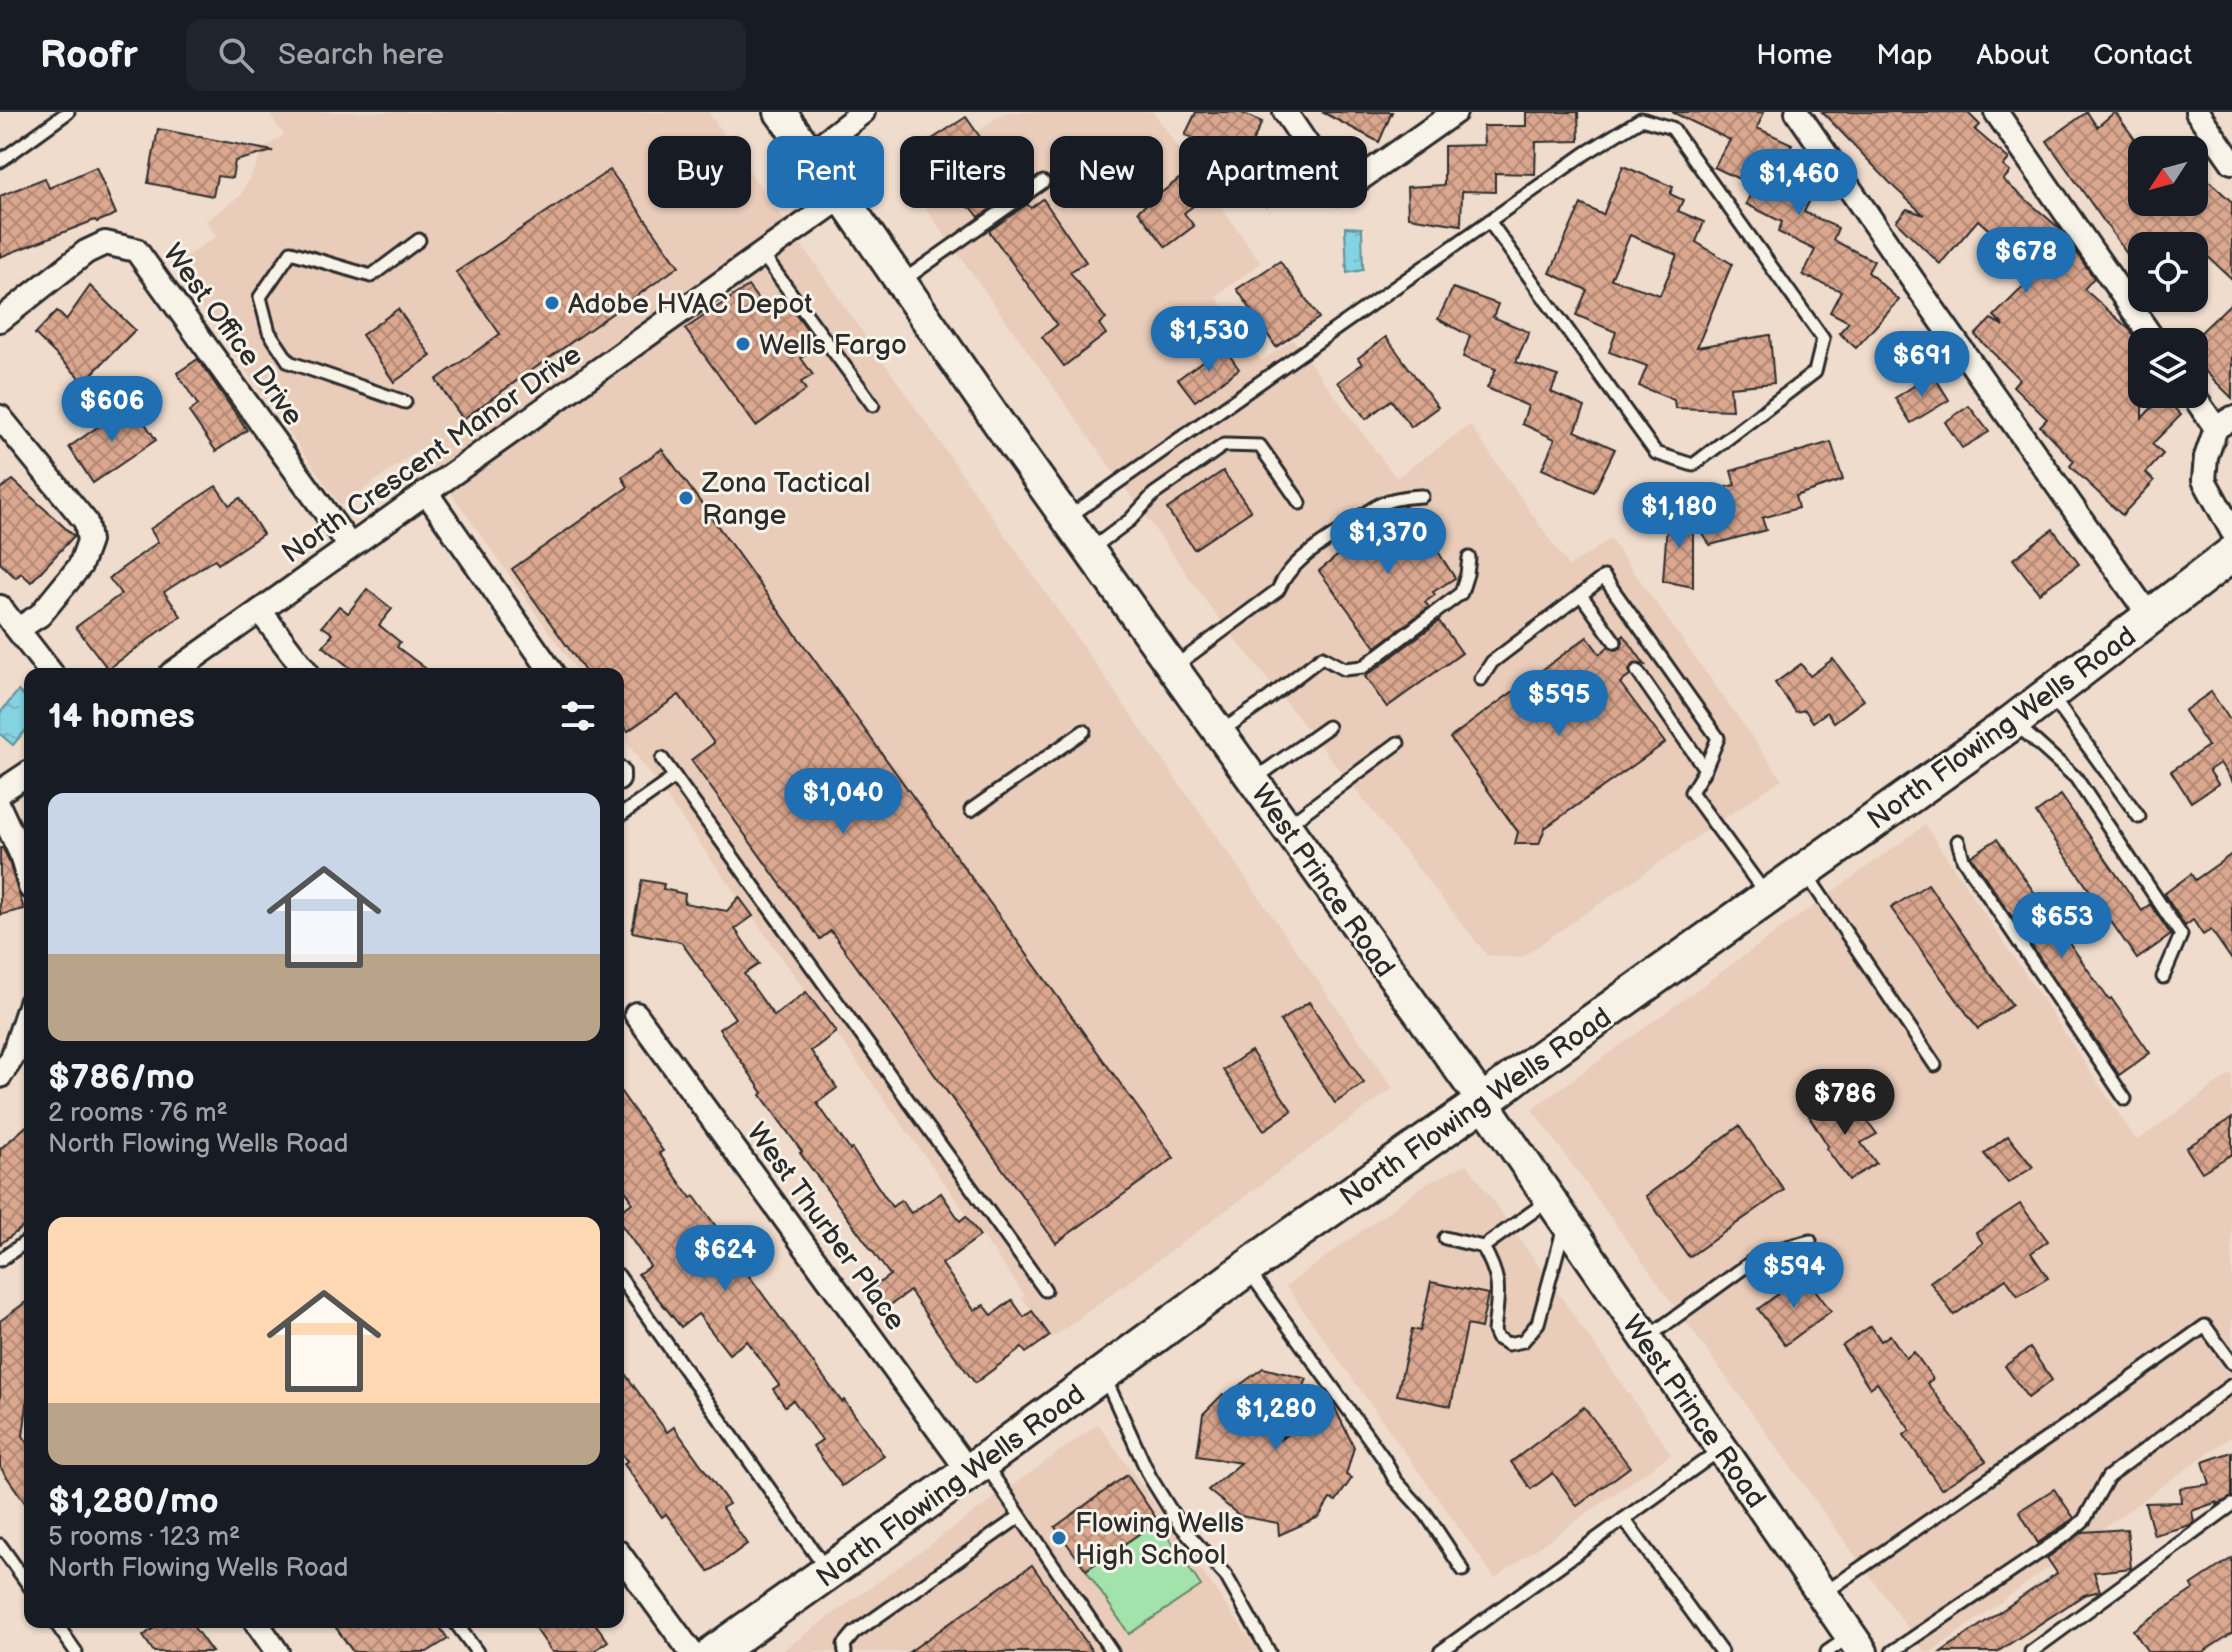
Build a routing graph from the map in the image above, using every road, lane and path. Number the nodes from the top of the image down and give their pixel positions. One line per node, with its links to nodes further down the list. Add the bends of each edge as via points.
1 (68, 112): 11 (lane)
2 (780, 112): 9 (main road, West Prince Road)
3 (863, 112): 10 (street)
4 (1285, 112): 5 (street, via 1340,193)
5 (1455, 112)
6 (1797, 112): 39 (street)
7 (1996, 112): 21 (street)
8 (2197, 112): 12 (street)
9 (798, 136)
10 (832, 136)
11 (0, 161)
12 (2232, 162)
13 (1043, 182): 19 (lane)
14 (827, 208): 18 (street, North Crescent Manor Drive)
15 (850, 208): 19 (main road, West Prince Road)
16 (1489, 221): 16 (lane, via 1641,119 1672,128 1823,339 1815,372 1693,465 1656,453); 30 (lane)
17 (419, 240): 22 (lane, via 371,276 291,252 260,297 269,332 289,362)
18 (762, 254): 23 (lane); 27 (street, North Crescent Manor Drive)
19 (901, 283): 30 (main road, West Prince Road)
20 (0, 320): 32 (street, West Office Drive, via 86,252 105,243 136,250)
21 (2145, 328)
22 (405, 402)
23 (873, 405)
24 (2207, 408): 26 (street)
25 (0, 417): 40 (street, via 86,522 89,541 80,566 40,615)
26 (2224, 423): 31 (street, via 2206,457 2204,480)
27 (426, 492): 32 (street, North Crescent Manor Drive); 45 (street)
28 (1422, 496): 46 (lane, via 1379,505 1356,520 1291,568 1278,590)
29 (1300, 503): 33 (lane, via 1260,446 1224,445 1154,494)
30 (1067, 518): 33 (main road, West Prince Road)
31 (2232, 531)
32 (350, 546): 38 (street, North Crescent Manor Drive)
33 (1090, 550): 46 (main road, West Prince Road)
34 (2232, 554): 39 (main road, North Flowing Wells Road)
35 (1469, 558): 53 (lane, via 1461,593 1363,667 1344,669 1322,657)
36 (1581, 595): 41 (lane); 48 (lane, via 1492,662); 56 (lane, via 1604,577 1718,738)
37 (0, 607): 40 (street)
38 (260, 611): 43 (street, North Crescent Manor Drive); 44 (street)
39 (2150, 617): 49 (main road, North Flowing Wells Road)
40 (18, 629): 42 (street)
41 (1615, 642)
42 (47, 668)
43 (179, 668)
44 (303, 668)
45 (549, 668)
46 (1173, 668): 53 (main road, West Prince Road)
47 (1637, 671): 56 (lane)
48 (1481, 679)
49 (2050, 694): 50 (main road, North Flowing Wells Road); 64 (lane)
50 (2013, 722): 68 (main road, North Flowing Wells Road); 70 (lane, via 2076,778 2181,935)
51 (1328, 727): 59 (lane)
52 (1084, 731): 62 (lane)
53 (1220, 732): 59 (main road, West Prince Road)
54 (1398, 743): 65 (lane)
55 (662, 759): 58 (lane)
56 (1705, 769): 69 (lane, via 1691,792)
57 (24, 776): 60 (street)
58 (675, 777): 63 (lane); 85 (lane)
59 (1253, 780): 65 (main road, West Prince Road)
60 (0, 792)
61 (0, 809): 67 (street)
62 (971, 810)
63 (624, 813)
64 (2139, 817)
65 (1286, 826): 76 (main road, West Prince Road)
66 (1958, 841): 75 (lane, via 1963,859)
67 (24, 865)
68 (1805, 872): 69 (main road, North Flowing Wells Road); 73 (lane)
69 (1768, 898): 76 (main road, North Flowing Wells Road)
70 (2163, 977)
71 (636, 1014): 91 (street, West Thurber Place)
72 (24, 1021): 74 (street)
73 (1935, 1065)
74 (0, 1076)
75 (2125, 1099)
76 (1483, 1102): 77 (main road, West Prince Road); 83 (main road, North Flowing Wells Road)
77 (1558, 1211): 81 (lane); 81 (lane, via 1538,1323 1523,1341 1508,1344 1494,1331 1498,1284); 86 (main road, West Prince Road)
78 (1445, 1238): 81 (lane)
79 (1810, 1241): 86 (lane, via 1764,1253)
80 (24, 1243): 82 (lane)
81 (1483, 1247)
82 (0, 1260)
83 (1247, 1269): 88 (main road, North Flowing Wells Road); 97 (lane)
84 (624, 1283): 98 (lane)
85 (1045, 1290)
86 (1646, 1338): 90 (main road, West Prince Road)
87 (2232, 1363): 100 (lane, via 2205,1326)
88 (1104, 1374): 91 (main road, North Flowing Wells Road); 112 (lane, via 1150,1477 1179,1524 1226,1576)
89 (2232, 1385): 115 (lane, via 2108,1477 2084,1520 2070,1532)
90 (1721, 1449): 94 (lane); 100 (main road, West Prince Road)
91 (976, 1467): 93 (lane); 98 (main road, North Flowing Wells Road)
92 (2232, 1505): 116 (lane)
93 (1019, 1517): 110 (lane, via 854,1633); 111 (lane)
94 (1624, 1519): 113 (lane); 114 (lane)
95 (0, 1545): 99 (lane)
96 (624, 1560): 108 (street)
97 (1463, 1570)
98 (829, 1572): 109 (main road, North Flowing Wells Road)
99 (24, 1579)
100 (1822, 1594): 104 (main road, West Prince Road)
101 (59, 1628): 105 (lane)
102 (260, 1628): 106 (street)
103 (459, 1628): 107 (lane)
104 (1846, 1647)
105 (76, 1652)
106 (277, 1652)
107 (477, 1652)
108 (691, 1652)
109 (715, 1652)
110 (845, 1652)
111 (1112, 1652)
112 (1269, 1652)
113 (1440, 1652)
114 (1721, 1652)
115 (1892, 1652)
116 (2031, 1652)

